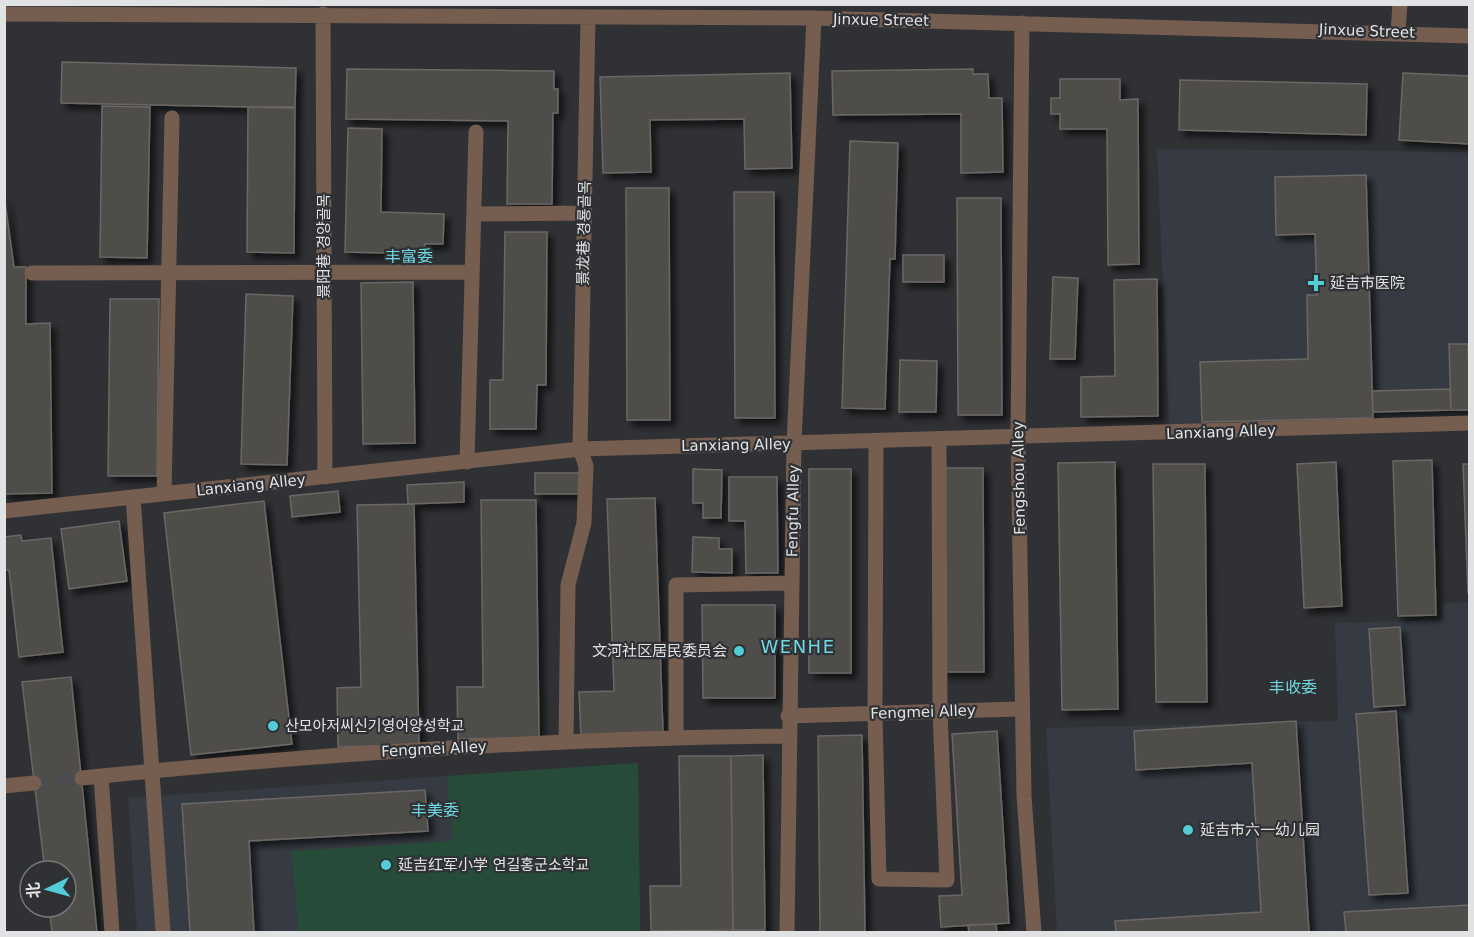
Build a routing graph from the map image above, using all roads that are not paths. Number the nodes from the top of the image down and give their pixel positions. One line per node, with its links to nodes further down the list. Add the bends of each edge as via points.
1 (1400, 4): 10 (street)
2 (367, 10): 3 (street, Jinxue Street); 6 (street, Jinxue Street)
3 (535, 11): 7 (street, Jinxue Street)
4 (843, 12): 8 (street, Jinxue Street); 9 (street, Jinxue Street)
5 (4, 14): 6 (street, Jinxue Street)
6 (323, 14): 16 (street, 景阳巷 경양골목)
7 (588, 17): 8 (street, Jinxue Street); 14 (street, 景龙巷 경룡골목)
8 (814, 18): 24 (street, Fengfu Alley)
9 (1022, 23): 10 (street, Jinxue Street); 21 (street, Fengshou Alley)
10 (1398, 32): 11 (street, Jinxue Street)
11 (1470, 36)
12 (172, 118): 17 (street)
13 (476, 132): 15 (street)
14 (585, 213): 15 (street); 25 (street, 景龙巷 경룡골목)
15 (474, 214): 18 (street)
16 (324, 270): 17 (street); 18 (street); 27 (street, 景阳巷 경양골목)
17 (167, 272): 19 (street); 28 (street)
18 (472, 272): 26 (street)
19 (32, 273)
20 (1470, 423): 21 (street, Lanxiang Alley)
21 (1018, 438): 22 (street, Lanxiang Alley); 32 (street, Fengshou Alley)
22 (939, 440): 23 (street, Lanxiang Alley); 33 (street)
23 (876, 441): 24 (street, Lanxiang Alley); 34 (street)
24 (794, 444): 25 (street, Lanxiang Alley); 31 (street, Fengfu Alley)
25 (580, 449): 26 (street, Lanxiang Alley); 38 (street, 景龙巷 경룡골목, via 586,466 584,523 568,585)
26 (467, 462): 27 (street, Lanxiang Alley)
27 (325, 477): 28 (street, Lanxiang Alley)
28 (164, 494): 29 (street, Lanxiang Alley)
29 (133, 497): 30 (street, Lanxiang Alley); 39 (street)
30 (4, 511)
31 (791, 583): 35 (street, Fengfu Alley); 37 (street, via 676,585)
32 (1022, 709): 33 (street, Fengmei Alley); 47 (street, Fengshou Alley, via 1026,849)
33 (940, 712): 34 (street, Fengmei Alley); 34 (street, via 947,880 879,879)
34 (875, 714): 35 (street, Fengmei Alley)
35 (788, 716): 36 (street, Fengfu Alley)
36 (788, 736): 37 (street, Fengmei Alley); 46 (street, Fengfu Alley)
37 (676, 737): 38 (street, Fengmei Alley)
38 (566, 742): 39 (street, Fengmei Alley, via 302,756)
39 (151, 771): 40 (street, Fengmei Alley); 45 (street)
40 (101, 776): 41 (street, Fengmei Alley); 44 (street)
41 (82, 778)
42 (34, 783): 43 (street)
43 (4, 786)
44 (112, 933)
45 (163, 933)
46 (787, 933)
47 (1034, 933)

